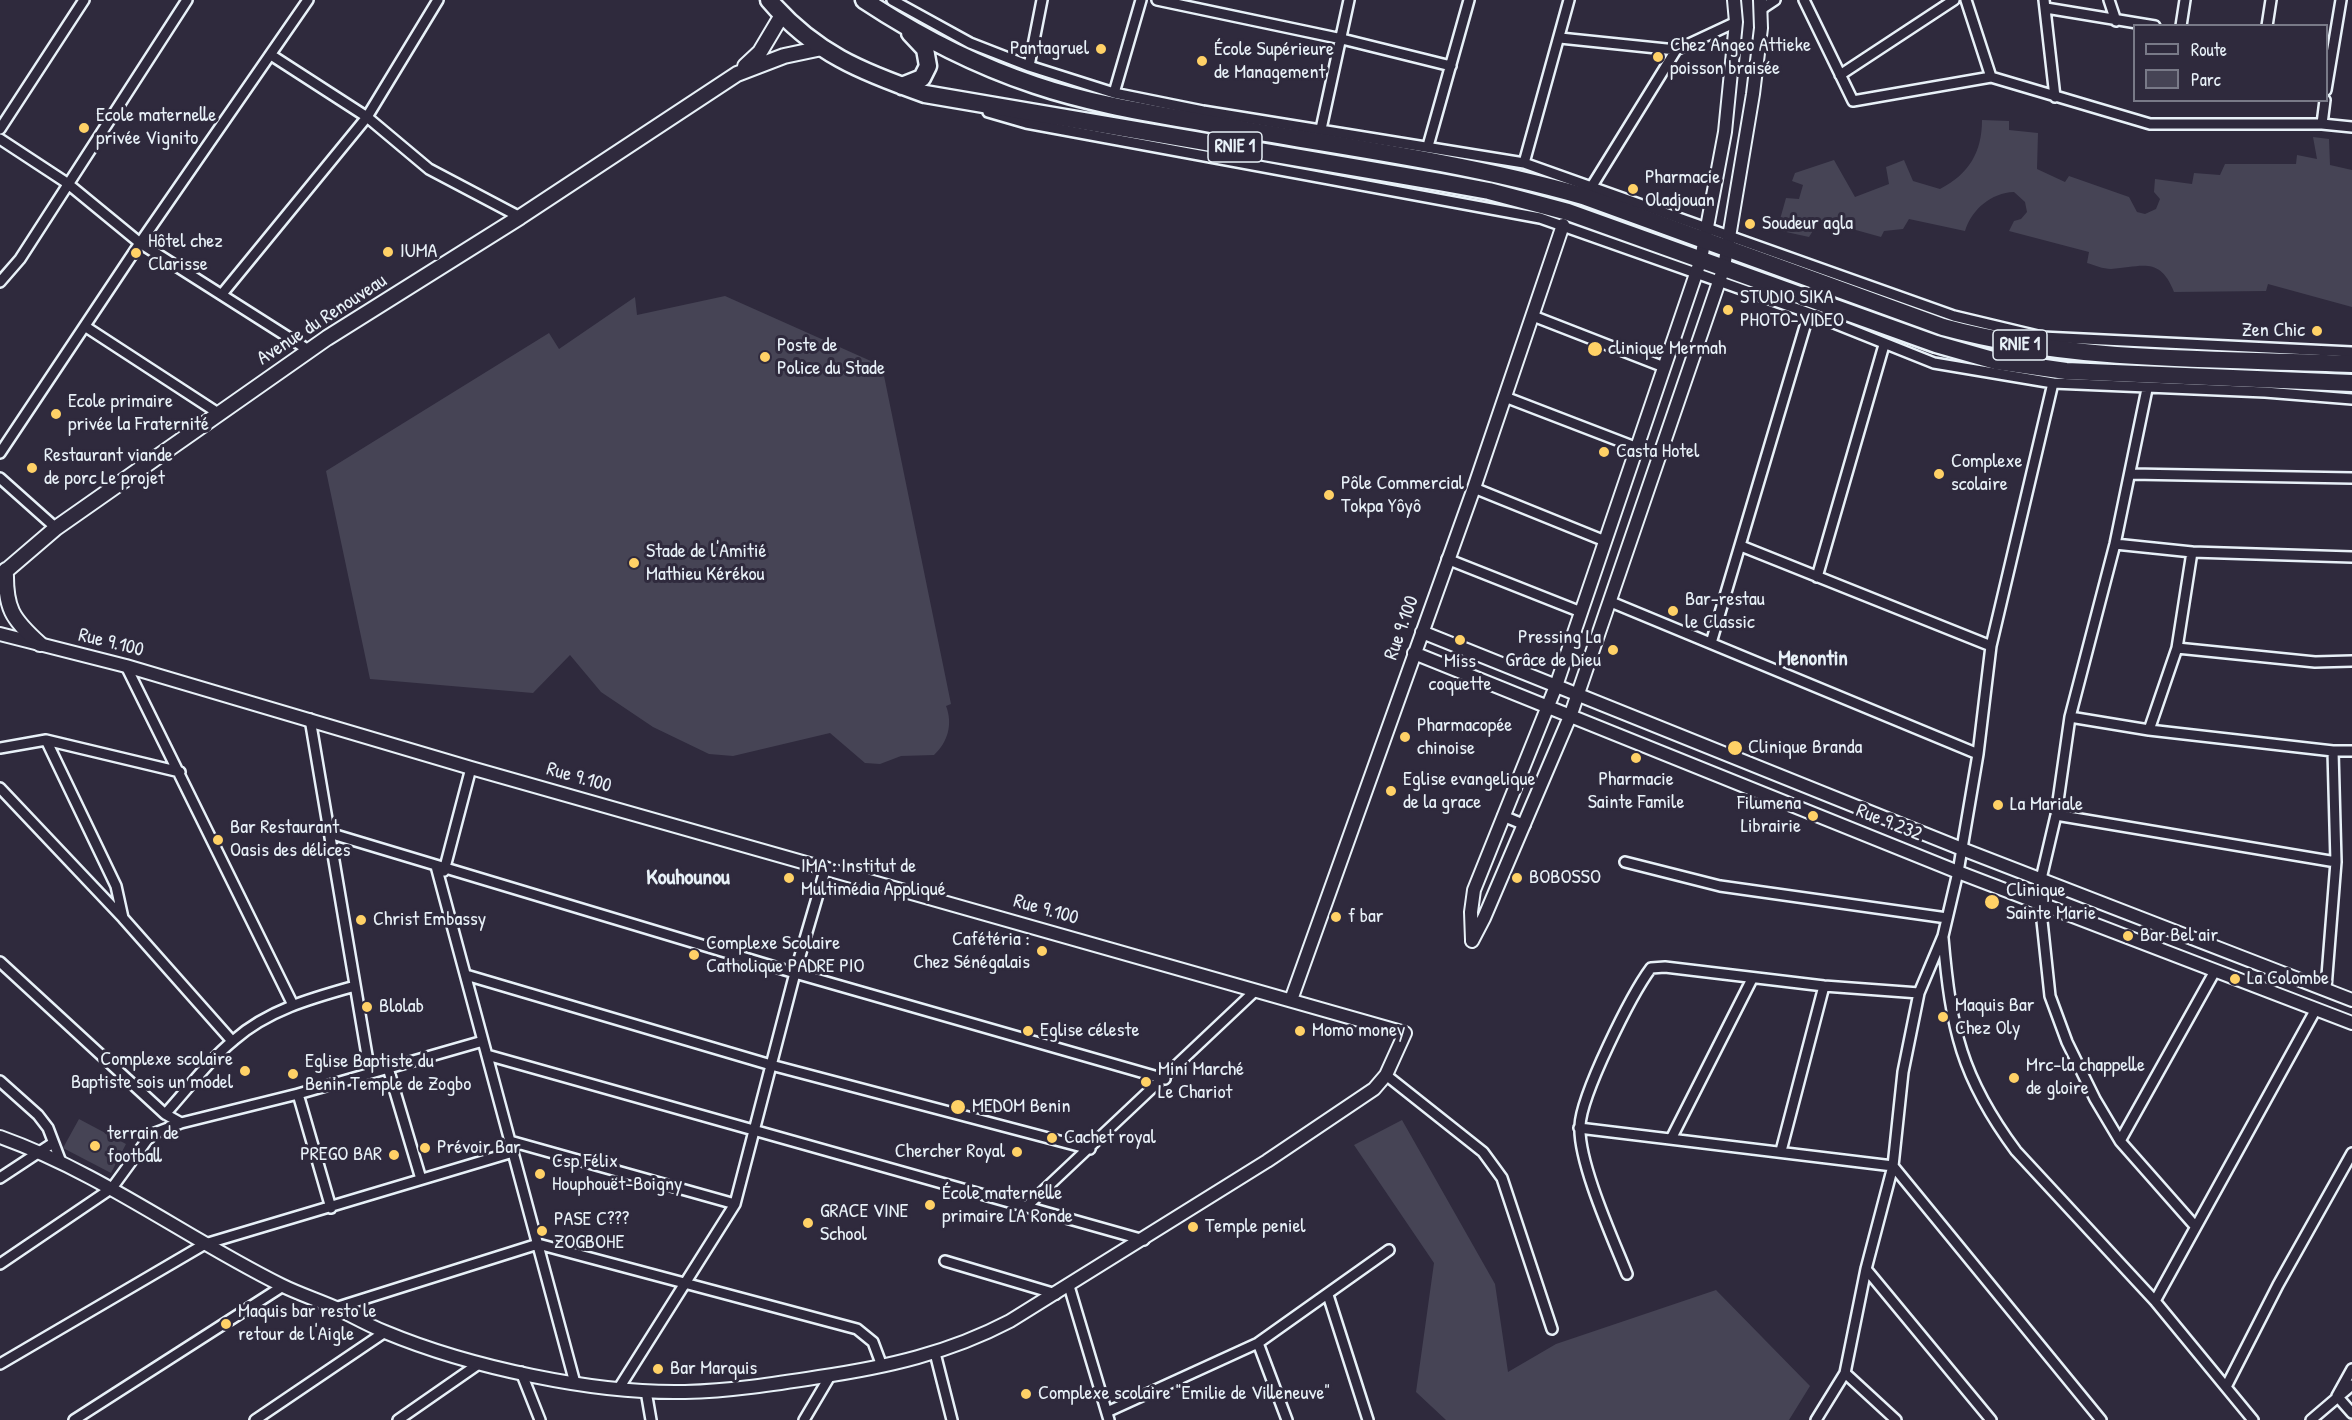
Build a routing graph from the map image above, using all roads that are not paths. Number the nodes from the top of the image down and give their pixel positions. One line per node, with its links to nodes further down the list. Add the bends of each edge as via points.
1 (84, 0): 52 (street)
2 (187, 0): 57 (street)
3 (308, 0): 37 (street)
4 (438, 0): 49 (street)
5 (769, 0): 25 (highway, RNIE 1)
6 (864, 0): 31 (highway, RNIE 1)
7 (892, 0): 39 (street, via 970,43)
8 (1042, 0): 39 (street)
9 (1141, 0): 45 (street)
10 (1157, 0): 34 (street)
11 (1349, 0): 34 (street)
12 (1469, 0): 40 (street)
13 (1569, 0): 33 (street)
14 (1734, 0): 27 (street)
15 (1775, 0): 24 (street)
16 (1804, 0): 42 (street)
17 (1954, 0): 42 (street)
18 (1966, 0): 43 (street)
19 (2109, 0): 26 (street)
20 (2185, 0): 29 (street)
21 (2271, 0): 30 (street)
22 (2341, 0): 32 (street)
23 (2045, 4): 26 (street); 47 (street)
24 (1760, 5): 62 (street, via 1753,94)
25 (786, 8): 35 (highway, RNIE 1); 41 (main road, Avenue du Renouveau, via 760,52)
26 (2116, 21): 28 (street)
27 (1736, 22): 36 (street); 61 (street, via 1725,132)
28 (2140, 24)
29 (2181, 24)
30 (2267, 24)
31 (904, 27): 44 (highway, via 925,49 928,66 921,78); 61 (highway, RNIE 1, via 1004,73 1072,97 1508,176)
32 (2330, 36): 38 (street)
33 (1560, 38): 36 (street); 56 (street)
34 (1342, 39): 40 (street); 53 (street)
35 (822, 48): 41 (main road, Avenue du Renouveau, via 784,56); 44 (highway, RNIE 1, via 851,67)
36 (1676, 50): 58 (street)
37 (271, 55): 49 (street); 63 (street)
38 (2328, 63)
39 (1029, 66): 45 (street)
40 (1451, 66): 55 (street)
41 (737, 74): 59 (main road, Avenue du Renouveau)
42 (1840, 75): 43 (street, via 1852,101)
43 (1991, 78): 47 (street)
44 (902, 86): 46 (highway, RNIE 1)
45 (1114, 93): 53 (street)
46 (925, 94): 60 (street, via 1026,123 1528,215); 64 (highway, RNIE 1, via 1489,191 1568,212)
47 (2055, 97): 50 (street, via 2150,124)
48 (2325, 102): 50 (street)
49 (367, 117): 59 (street, via 429,169); 67 (street)
50 (2322, 124): 51 (street)
51 (2352, 127)
52 (0, 129)
53 (1321, 129): 55 (street)
54 (0, 139): 57 (street)
55 (1428, 146): 56 (street)
56 (1524, 164): 58 (street)
57 (67, 183): 63 (street); 66 (street, via 20,259)
58 (1592, 186): 61 (street)
59 (520, 217): 72 (main road, Avenue du Renouveau)
60 (1563, 225): 64 (street); 69 (street, Rue 9.100)
61 (1705, 233): 62 (highway, RNIE 1); 64 (street)
62 (1729, 242): 65 (street); 73 (street, via 1954,316 2024,334); 74 (highway, RNIE 1, via 1943,327 2002,342 2067,352)
63 (140, 243): 67 (street); 70 (street)
64 (1699, 266): 65 (highway, RNIE 1); 75 (street)
65 (1722, 274): 68 (street); 77 (highway, RNIE 1, via 1996,362 2066,370); 97 (street)
66 (0, 282)
67 (222, 294): 72 (street)
68 (1809, 313): 71 (street); 91 (street)
69 (1533, 316): 75 (street); 79 (street, Rue 9.100)
70 (86, 327): 81 (street); 83 (street)
71 (1884, 345): 76 (street, via 1934,363); 96 (street)
72 (310, 351): 81 (main road, Avenue du Renouveau)
73 (2352, 352)
74 (2352, 364)
75 (1664, 367): 82 (street)
76 (2053, 383): 78 (street); 103 (street)
77 (2352, 383)
78 (2147, 389): 80 (street); 84 (street)
79 (1505, 397): 82 (street); 87 (street, Rue 9.100)
80 (2352, 399)
81 (218, 413): 88 (main road, Avenue du Renouveau)
82 (1635, 447): 89 (street)
83 (0, 453)
84 (2131, 474): 86 (street); 90 (street)
85 (0, 478): 88 (street)
86 (2352, 478)
87 (1474, 488): 89 (street); 94 (street, Rue 9.100)
88 (56, 528): 95 (main road, Avenue du Renouveau)
89 (1605, 541): 98 (street)
90 (2115, 544): 92 (street); 112 (street)
91 (1741, 546): 96 (street); 101 (street)
92 (2192, 552): 93 (street); 104 (street)
93 (2352, 557)
94 (1447, 559): 98 (street); 99 (street, Rue 9.100)
95 (3, 573): 102 (main road, via 11,614)
96 (1817, 577): 103 (street)
97 (1611, 602): 101 (street); 109 (street)
98 (1581, 612): 108 (street)
99 (1422, 632): 105 (street, Rue 9.100); 108 (street, Rue 9.232)
100 (0, 634): 102 (street, Rue 9.100)
101 (1711, 643): 119 (street)
102 (40, 644): 107 (street, Rue 9.100)
103 (1991, 646): 119 (street)
104 (2176, 648): 106 (street, via 2315,662); 114 (street)
105 (1414, 653): 110 (street, Rue 9.232); 148 (street, Rue 9.100)
106 (2352, 661)
107 (126, 666): 113 (street, Rue 9.100); 121 (street)
108 (1556, 686): 109 (street, Rue 9.232); 110 (street)
109 (1577, 694): 111 (street); 127 (street, Rue 9.232)
110 (1548, 706): 111 (street, Rue 9.232); 124 (street)
111 (1571, 714): 125 (street); 132 (street, Rue 9.232)
112 (2070, 717): 114 (street); 123 (street)
113 (310, 719): 120 (street, Rue 9.100); 126 (street)
114 (2149, 730): 118 (street)
115 (46, 740): 116 (street); 121 (street); 135 (street, via 116,886)
116 (0, 748)
117 (2352, 751): 118 (street)
118 (2333, 752): 129 (street)
119 (1978, 754): 127 (street)
120 (471, 768): 130 (street); 131 (street, Rue 9.100)
121 (180, 772): 150 (street)
122 (0, 788): 135 (street)
123 (2056, 815): 129 (street); 133 (street)
124 (1503, 816): 125 (street); 125 (street, via 1474,890 1472,941)
125 (1525, 825)
126 (329, 833): 130 (street); 143 (street)
127 (1962, 849): 132 (street); 133 (street, Rue 9.232)
128 (1626, 862): 136 (street, via 1720,886)
129 (2336, 862): 145 (street)
130 (440, 867): 140 (street); 141 (street)
131 (826, 867): 140 (street); 146 (street, Rue 9.100)
132 (1958, 872): 134 (street, Rue 9.232); 136 (street)
133 (2041, 879): 134 (street); 145 (street, Rue 9.232)
134 (2040, 902): 139 (street, Rue 9.232); 170 (street, via 2050,996 2057,1020)
135 (123, 918): 153 (street)
136 (1947, 918): 137 (street)
137 (1943, 936): 147 (street); 199 (street, via 1957,1041 1978,1094 2016,1151)
138 (0, 962): 163 (street)
139 (2215, 971): 151 (street, Rue 9.232); 170 (street)
140 (795, 973): 156 (street); 160 (street)
141 (466, 975): 154 (street); 156 (street)
142 (1752, 979): 144 (street); 165 (street, via 1651,968 1637,986 1607,1051 1581,1113); 168 (street)
143 (355, 986): 150 (street); 158 (street)
144 (1824, 986): 147 (street); 173 (street)
145 (2326, 988): 149 (street, Rue 9.232)
146 (1255, 991): 148 (street, Rue 9.100); 160 (street)
147 (1918, 993): 178 (street, via 1903,1072)
148 (1291, 1000): 159 (street, via 1404,1034)
149 (2352, 1000)
150 (293, 1005): 153 (street, via 251,1026)
151 (2316, 1009): 152 (street, Rue 9.232); 185 (street)
152 (2352, 1023)
153 (232, 1041): 163 (street)
154 (483, 1041): 155 (street); 157 (street)
155 (487, 1055): 166 (street); 169 (street)
156 (771, 1065): 166 (street); 172 (street)
157 (388, 1068): 158 (street); 180 (street)
158 (370, 1073): 162 (street)
159 (1386, 1074): 186 (street, via 1374,1089); 201 (street, via 1482,1152 1502,1178)
160 (1165, 1079): 172 (street)
161 (0, 1081): 171 (street, via 38,1115)
162 (298, 1094): 164 (street); 184 (street)
163 (165, 1114): 164 (street)
164 (181, 1123): 181 (street, via 147,1140)
165 (1579, 1128): 168 (street); 193 (street, via 1598,1200)
166 (755, 1131): 182 (street); 183 (street)
167 (0, 1137): 174 (street)
168 (1671, 1139): 173 (street)
169 (510, 1141): 175 (street); 182 (street)
170 (2120, 1141): 185 (street)
171 (53, 1143): 174 (street); 177 (street)
172 (1090, 1149): 183 (street)
173 (1781, 1151): 178 (street)
174 (41, 1152): 177 (street); 179 (street)
175 (513, 1152): 180 (street); 188 (street)
176 (2352, 1153): 213 (street)
177 (61, 1162): 181 (street)
178 (1893, 1166): 192 (street); 232 (street)
179 (0, 1179)
180 (422, 1179): 184 (street)
181 (112, 1188): 187 (street); 191 (street)
182 (735, 1204): 194 (street)
183 (1026, 1207): 186 (street)
184 (331, 1208): 187 (street)
185 (2195, 1226): 199 (street)
186 (1144, 1240): 196 (street)
187 (205, 1244): 195 (street); 206 (street)
188 (538, 1244): 194 (street); 200 (street); 212 (street)
189 (1389, 1250): 198 (street)
190 (945, 1261): 197 (street)
191 (0, 1264)
192 (1866, 1269): 210 (street); 231 (street)
193 (1627, 1274)
194 (685, 1283): 207 (street, via 857,1329 873,1342); 215 (street)
195 (283, 1286): 200 (street); 220 (street)
196 (1069, 1286): 197 (street); 219 (street)
197 (1056, 1294): 204 (street, via 983,1335)
198 (1328, 1295): 203 (street); 228 (street)
199 (2155, 1301): 213 (street)
200 (335, 1308): 202 (street)
201 (1552, 1329)
202 (385, 1332): 205 (street); 221 (street)
203 (1258, 1342): 219 (street); 227 (street)
204 (935, 1353): 207 (street); 226 (street)
205 (480, 1363): 209 (street); 222 (street)
206 (0, 1364)
207 (882, 1366): 211 (street)
208 (2352, 1369): 217 (street)
209 (521, 1372): 212 (street); 223 (street)
210 (1845, 1373): 229 (street); 230 (street)
211 (830, 1376): 216 (street, via 731,1389); 225 (street)
212 (576, 1383): 215 (street)
213 (2227, 1385): 233 (street)
214 (2352, 1385): 217 (street)
215 (619, 1388): 216 (street)
216 (646, 1391): 224 (street)
217 (2337, 1396): 218 (street); 234 (street)
218 (2352, 1413)
219 (1108, 1416)
220 (74, 1420)
221 (255, 1420)
222 (398, 1420)
223 (540, 1420)
224 (651, 1420)
225 (804, 1420)
226 (952, 1420)
227 (1287, 1420)
228 (1368, 1420)
229 (1816, 1420)
230 (1896, 1420)
231 (1991, 1420)
232 (2101, 1420)
233 (2253, 1420)
234 (2311, 1420)

